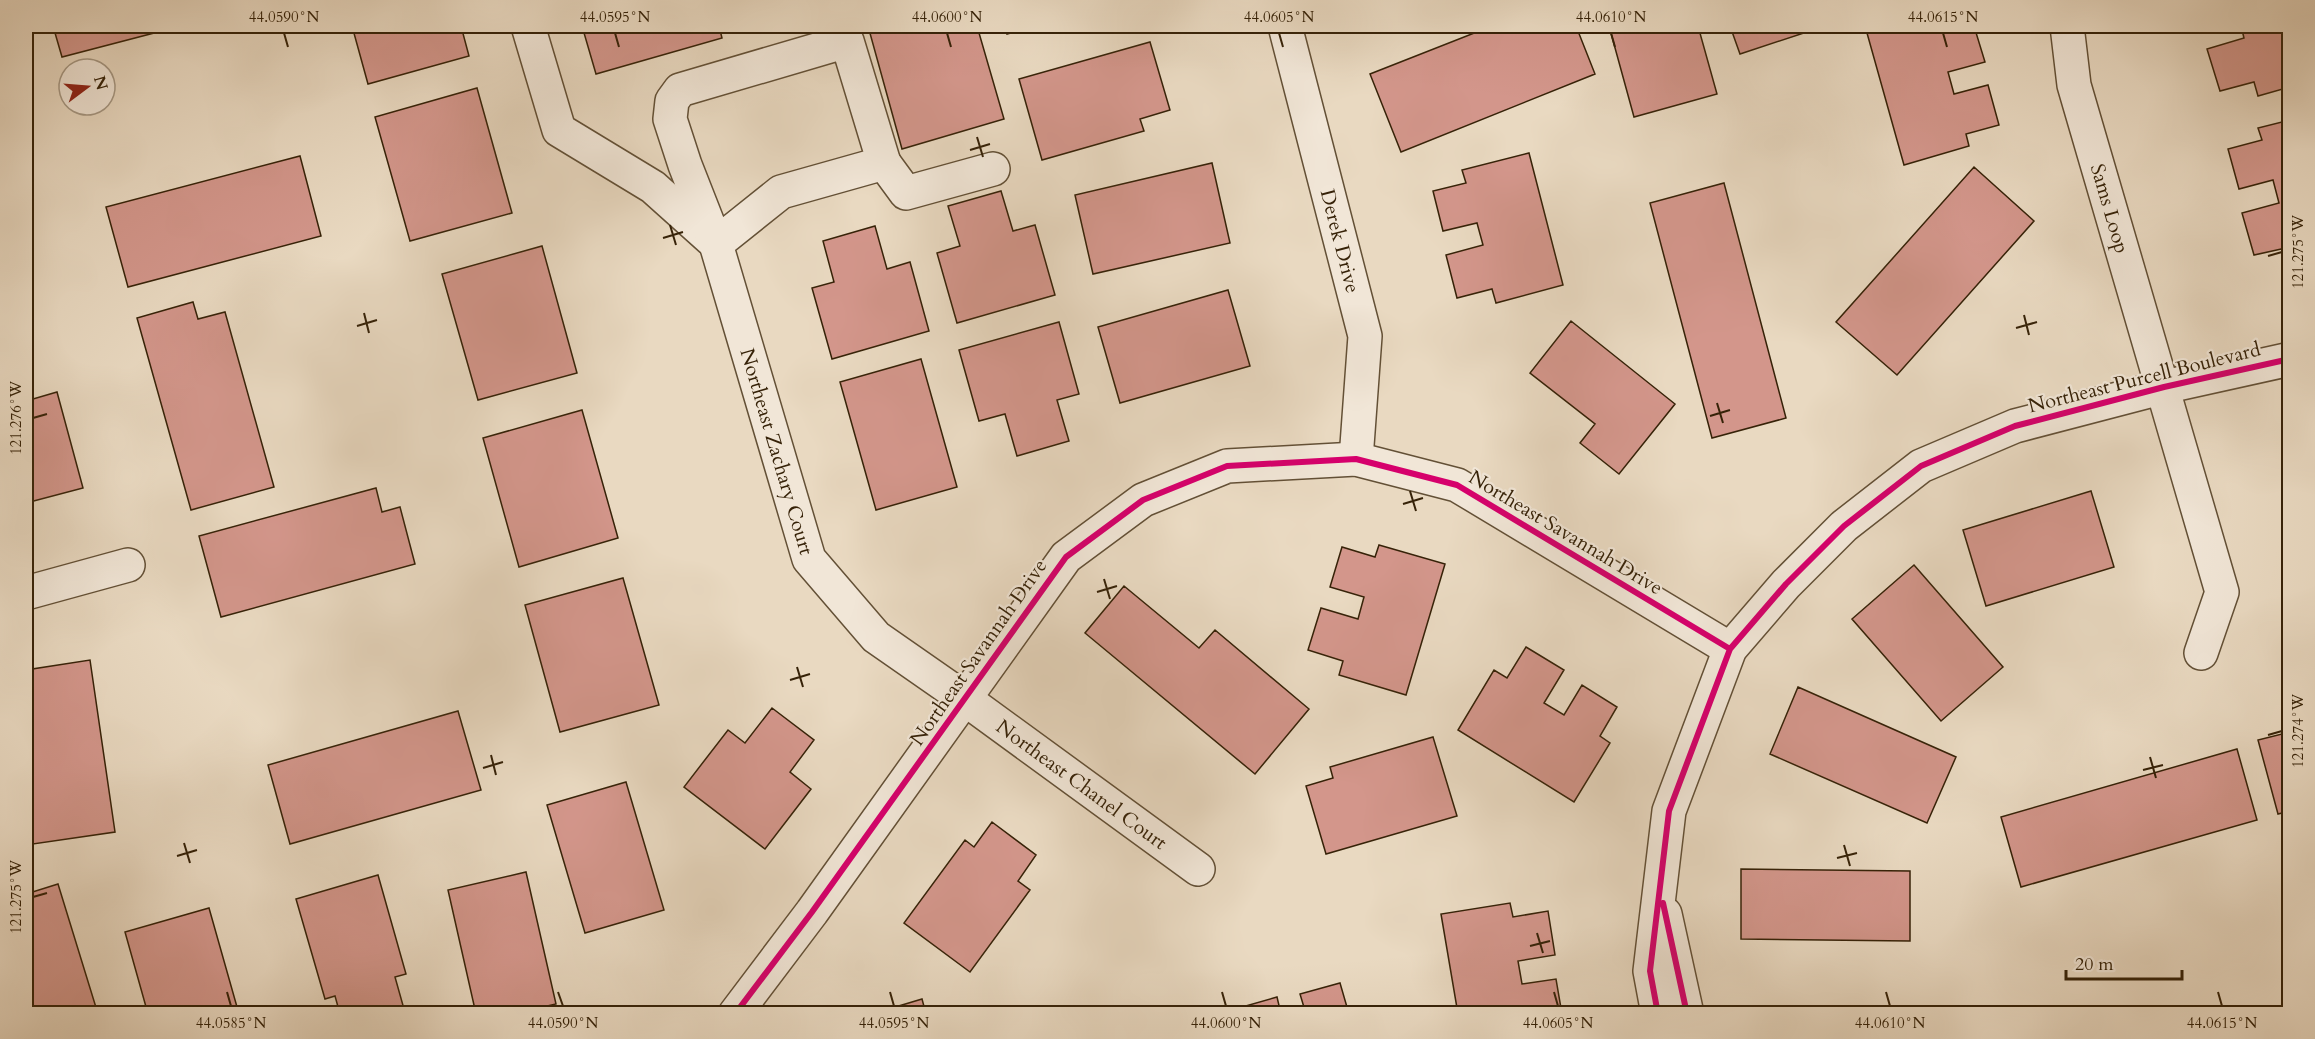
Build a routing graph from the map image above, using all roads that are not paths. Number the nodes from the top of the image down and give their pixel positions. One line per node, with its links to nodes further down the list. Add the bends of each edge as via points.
1 (528, 26): 7 (street, via 560,130 653,187)
2 (1285, 26): 10 (street, Derek Drive, via 1365,336)
3 (2067, 26): 9 (street, Sams Loop, via 2074,85)
4 (849, 33): 5 (street); 7 (street, Northeast Zachary Court, via 680,90 672,101 670,118)
5 (884, 163): 6 (street, via 906,193); 7 (street, via 781,192)
6 (993, 169)
7 (716, 244): 15 (street, Northeast Zachary Court, via 809,560 876,637)
8 (2289, 359): 9 (street, Northeast Purcell Boulevard)
9 (2164, 387): 13 (street, Northeast Purcell Boulevard, via 2015,426 1921,466 1844,526 1786,584); 14 (street, Sams Loop, via 2222,592)
10 (1356, 459): 13 (street, Northeast Savannah Drive, via 1456,485); 15 (street, Northeast Savannah Drive, via 1227,466 1143,500 1066,557)
11 (128, 565): 12 (street)
12 (26, 593)
13 (1730, 649): 17 (street, Northeast Purcell Boulevard, via 1669,811)
14 (2201, 653)
15 (965, 699): 16 (street, Northeast Chanel Court); 18 (street, Northeast Savannah Drive)
16 (1197, 869)
17 (1660, 891): 19 (street, Northeast Purcell Boulevard, via 1650,971); 20 (street, Northeast Purcell Boulevard)
18 (735, 1014)
19 (1658, 1014)
20 (1687, 1014)

